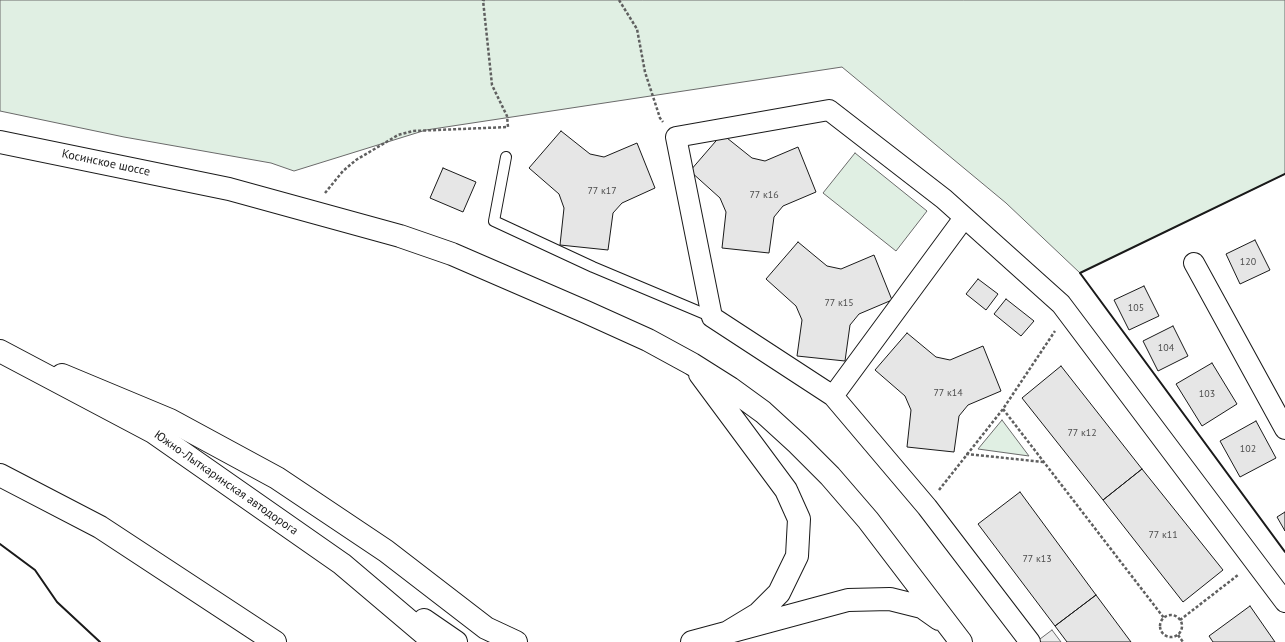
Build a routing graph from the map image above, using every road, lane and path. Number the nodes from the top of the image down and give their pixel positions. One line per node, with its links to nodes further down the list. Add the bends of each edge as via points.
1 (485, 0): 6 (path, via 492,85 507,116 508,127 413,131 398,135 356,160)
2 (619, 0): 3 (path, via 637,29 645,72 660,118)
3 (676, 137): 7 (street, via 829,110 944,199); 10 (street)
4 (0, 142): 12 (main road, Косинское шоссе, via 211,185 393,234 452,254 586,312 648,340)
5 (506, 158): 10 (lane, via 494,221 593,267)
6 (323, 195)
7 (964, 218): 9 (street); 13 (street)
8 (1194, 263): 15 (street)
9 (1067, 312): 14 (path); 20 (street)
10 (712, 317): 13 (street)
11 (0, 350): 21 (main road, Южно-Лыткаринская автодорога, via 154,432); 31 (main road, via 170,420 276,478 386,551 486,628)
12 (692, 364): 25 (main road, via 786,490 799,519 797,556 779,593 758,614); 26 (main road, Косинское шоссе, via 763,412 830,476 868,520)
13 (833, 396): 19 (street)
14 (1003, 408): 16 (path); 17 (path)
15 (1285, 429)
16 (966, 454): 17 (path); 19 (path)
17 (1044, 462): 23 (path)
18 (0, 475): 28 (main road, via 100,527)
19 (927, 507): 33 (street)
20 (1255, 562): 22 (street); 24 (path)
21 (342, 564): 29 (main road, Южно-Лыткаринская автодорога); 30 (main road)
22 (1285, 602)
23 (1164, 618): 24 (path, via 1173,616); 27 (path, via 1160,625 1162,633 1170,637)
24 (1180, 620): 27 (path, via 1182,628)
25 (725, 634): 26 (main road, via 848,600 890,599 922,607); 32 (main road)
26 (953, 634)
27 (1178, 635): 34 (path)
28 (275, 642)
29 (434, 642)
30 (456, 642)
31 (516, 642)
32 (692, 642)
33 (1030, 642)
34 (1183, 642)

